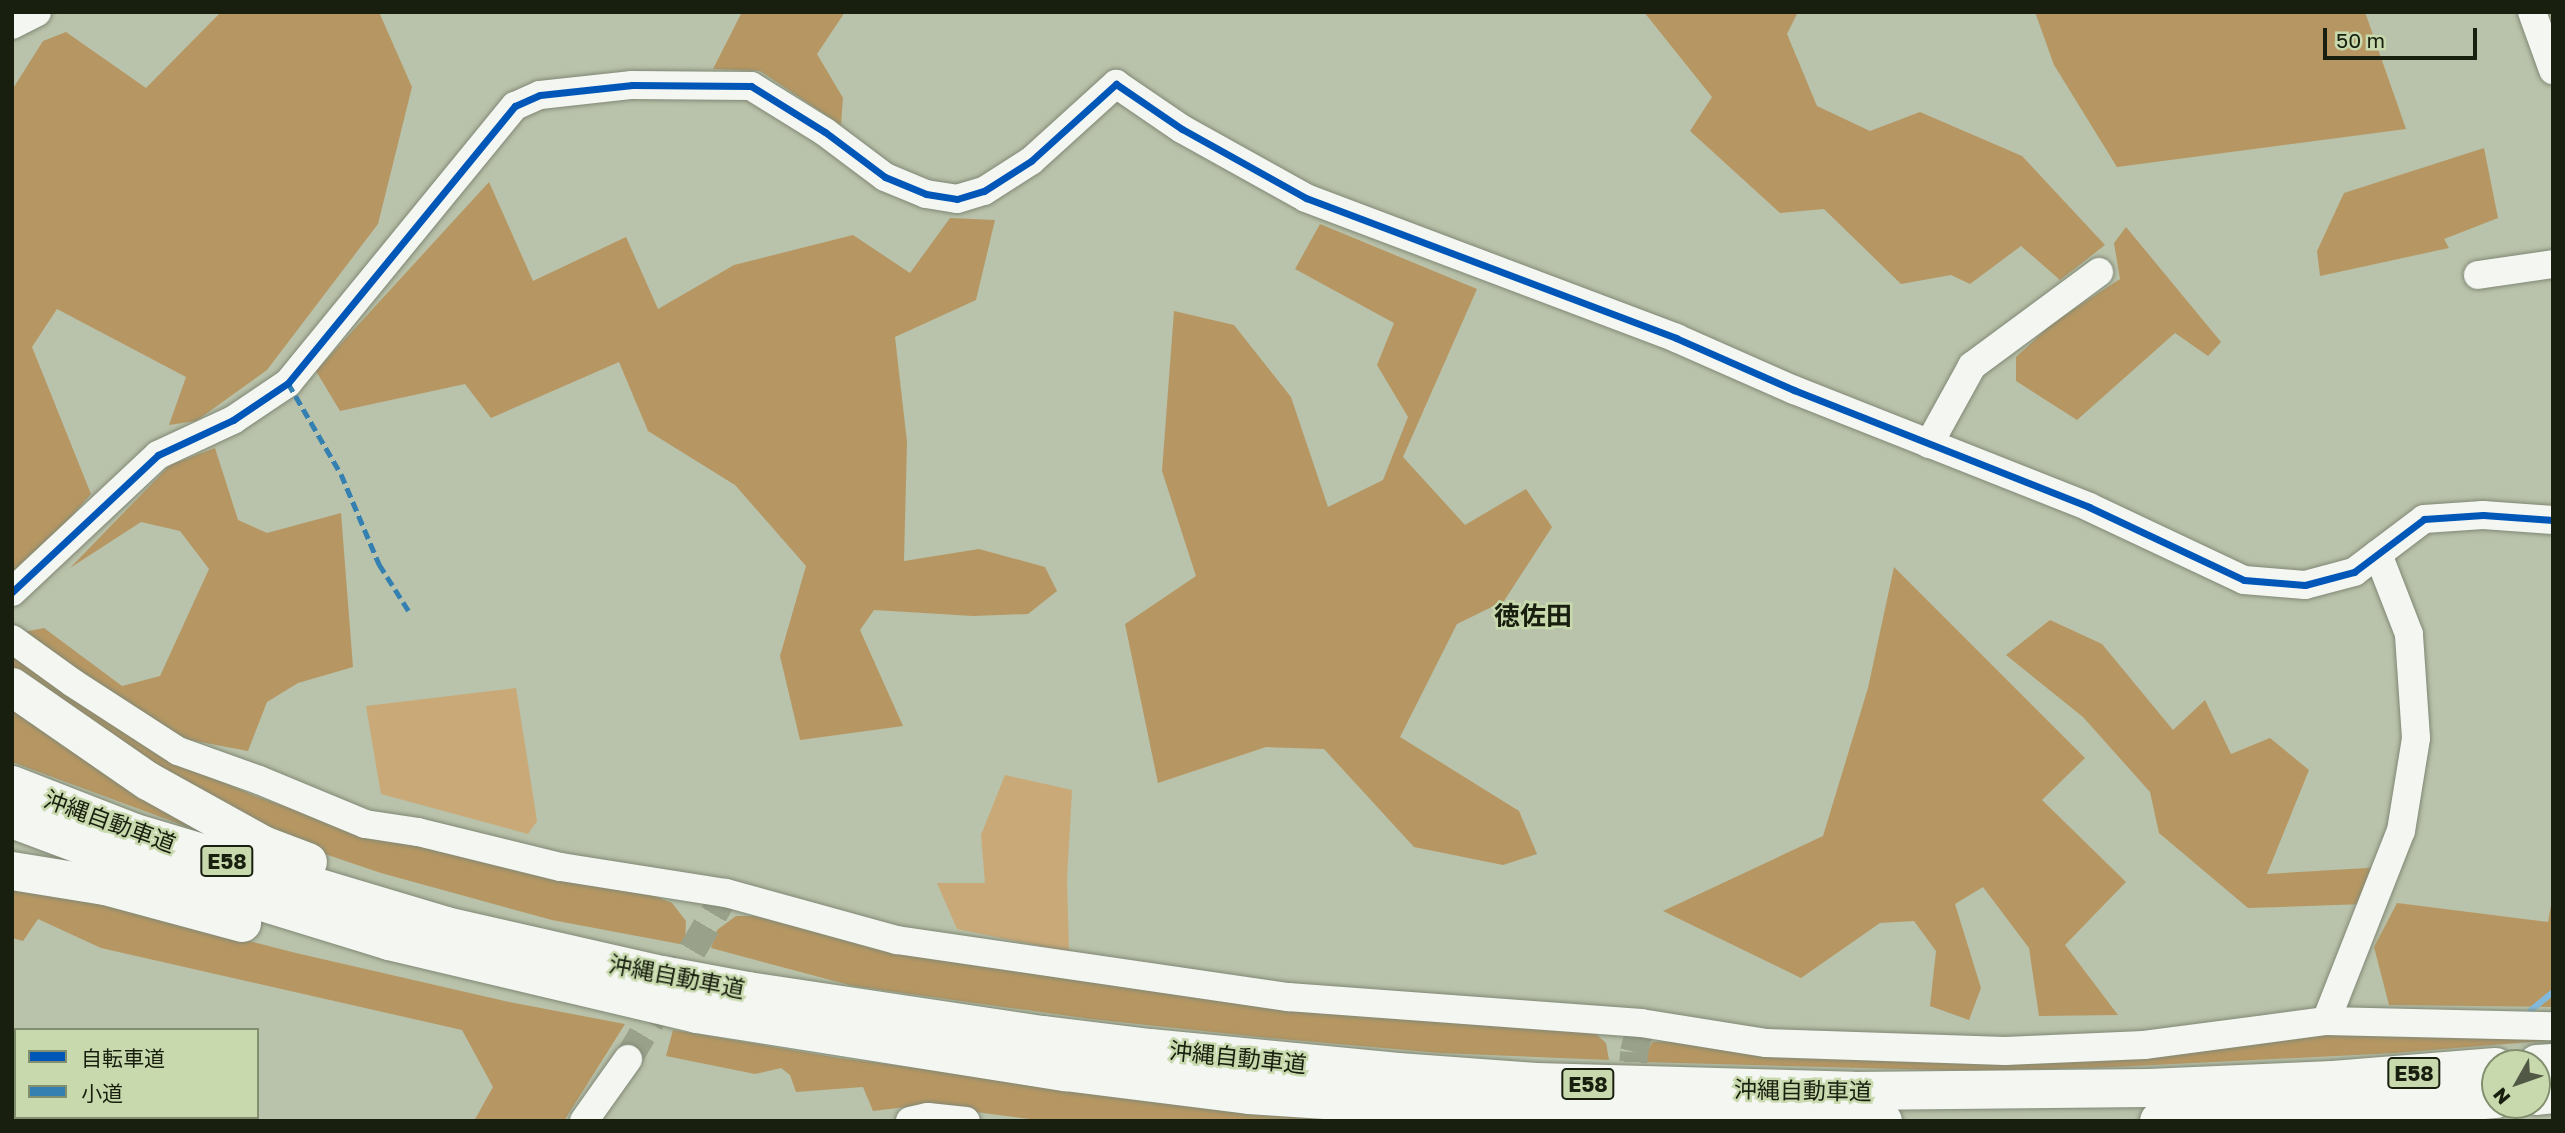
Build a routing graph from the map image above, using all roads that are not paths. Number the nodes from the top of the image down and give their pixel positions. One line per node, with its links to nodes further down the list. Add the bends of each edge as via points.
1 (37, 12): 3 (street)
2 (2532, 12): 4 (street)
3 (12, 25)
4 (2553, 70)
5 (2553, 264): 7 (street)
6 (2099, 272): 8 (street, via 1972,366)
7 (2478, 275)
8 (1928, 444): 10 (street, via 2089,507 2244,580 2305,585 2354,572); 11 (street, via 1676,338 1306,198 1182,129 1116,84 1031,161 984,191 957,199 926,194 885,177 825,132 751,86 632,85 540,95 515,106 288,383 233,419 158,456)
9 (2553, 520): 10 (street, via 2483,515 2424,519)
10 (2378, 554): 19 (street, via 2409,634 2416,738 2401,831)
11 (12, 592)
12 (12, 639): 19 (street, via 178,751 365,824 418,832 561,867 726,893 897,940 1288,997 1641,1023 1766,1043 2005,1051 2144,1045)
13 (12, 687): 17 (highway, via 148,781 208,815 263,845 384,890)
14 (12, 785): 17 (highway, 沖縄自動車道 / E58, via 135,832)
15 (12, 819): 18 (highway, 沖縄自動車道 / E58, via 103,853)
16 (12, 871): 18 (highway, via 105,886 288,935)
17 (446, 926): 22 (highway, 沖縄自動車道 / E58, via 662,975 846,1006 1110,1043 1426,1074 1668,1088 2016,1091 2320,1080)
18 (389, 941): 27 (highway, 沖縄自動車道 / E58, via 697,1014 1065,1072 1249,1095 1537,1114)
19 (2326, 1021): 20 (street)
20 (2553, 1026)
21 (628, 1059): 24 (street)
22 (2481, 1068)
23 (2481, 1100): 28 (highway, E58)
24 (584, 1121)
25 (910, 1121): 26 (street, via 928,1117)
26 (966, 1121)
27 (1883, 1121)
28 (2159, 1121)

